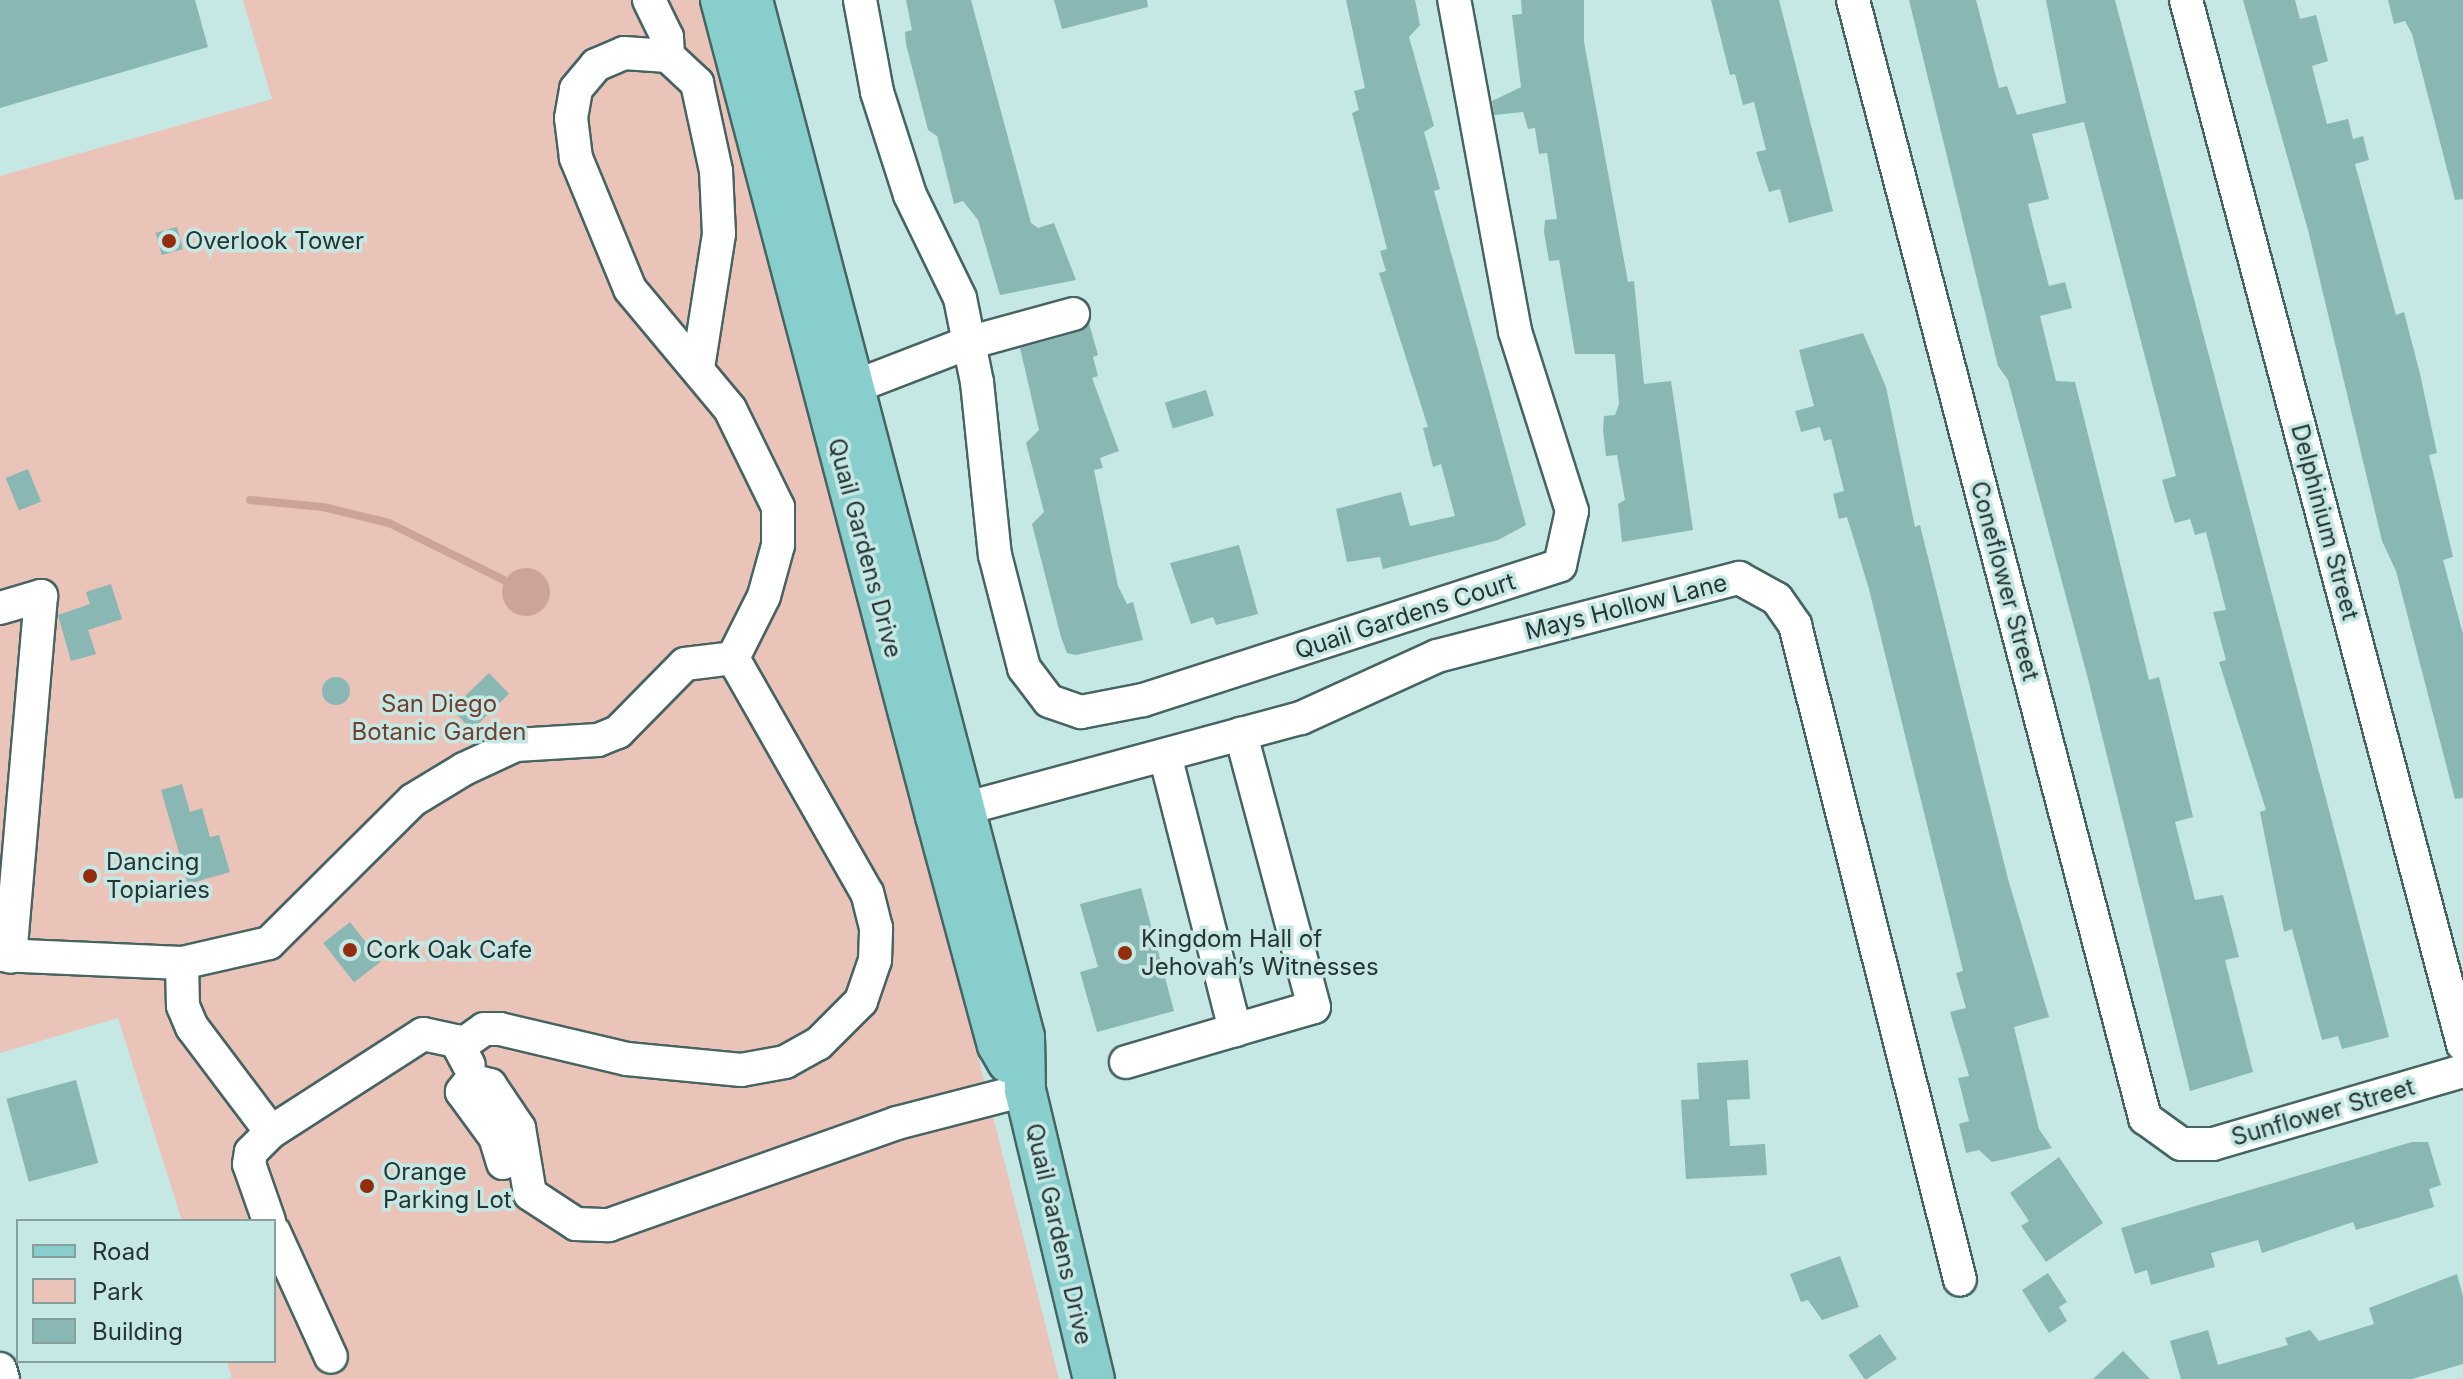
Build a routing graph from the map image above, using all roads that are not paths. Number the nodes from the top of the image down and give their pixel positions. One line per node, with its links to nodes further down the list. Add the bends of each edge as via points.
1 (649, 0): 8 (street, via 667,37)
2 (721, 0): 12 (main road, Quail Gardens Drive)
3 (752, 0): 12 (main road, Quail Gardens Drive)
4 (860, 0): 10 (street, Quail Gardens Court, via 882,107 910,195 960,298)
5 (1454, 0): 10 (street, Quail Gardens Court, via 1515,331 1572,511 1560,565 1143,700 1081,712 1049,701 1024,668 995,555)
6 (1853, 0): 28 (street, Coneflower Street, via 2145,1118)
7 (2186, 0): 21 (street, Delphinium Street)
8 (668, 56): 11 (street, via 697,83 716,171 719,234); 11 (street, via 624,53 596,65 576,89 571,118 576,158 630,289)
9 (1073, 314): 10 (street)
10 (968, 343): 12 (street)
11 (698, 368): 14 (street, via 730,409 778,507 778,545 764,596)
12 (840, 392): 17 (main road, Quail Gardens Drive)
13 (0, 608): 18 (street, via 41,596)
14 (733, 658): 19 (street, via 685,664 618,732 598,740 516,745 464,769 413,800 269,943); 22 (street, via 867,893 876,928 875,960 861,1001 818,1044 785,1062 741,1070 627,1059 500,1029 484,1029)
15 (1241, 734): 16 (street, Mays Hollow Lane); 20 (street, via 1314,1007); 32 (street, Mays Hollow Lane, via 1301,718 1437,656 1739,578 1777,599 1795,625)
16 (1165, 755): 17 (street, Mays Hollow Lane); 20 (street)
17 (950, 813): 26 (main road, Quail Gardens Drive, via 1024,1037)
18 (5, 956): 19 (street)
19 (182, 963): 27 (street, via 183,1006 192,1027)
20 (1235, 1030): 23 (street)
21 (2463, 1045)
22 (460, 1046): 25 (street); 27 (street, via 443,1034 423,1034)
23 (1126, 1062)
24 (2463, 1071): 28 (street, Sunflower Street, via 2213,1144)
25 (466, 1086): 26 (street, via 490,1085 519,1128 530,1194 576,1224 609,1225 897,1123); 29 (street, via 495,1137)
26 (1025, 1090): 36 (main road, Quail Gardens Drive)
27 (271, 1132): 30 (street, via 251,1152 249,1164)
28 (2181, 1144)
29 (503, 1163)
30 (268, 1219)
31 (276, 1236): 33 (street)
32 (1960, 1280)
33 (331, 1357)
34 (0, 1369): 35 (street)
35 (3, 1379)
36 (1094, 1379)

